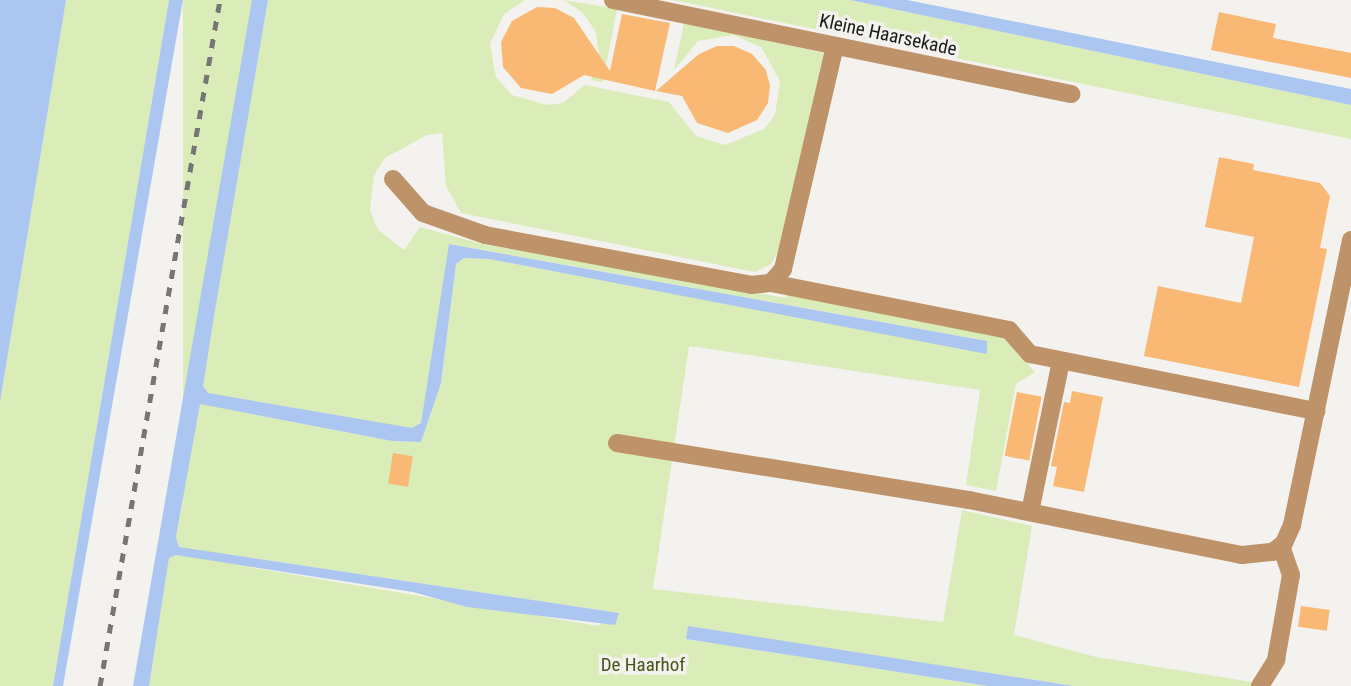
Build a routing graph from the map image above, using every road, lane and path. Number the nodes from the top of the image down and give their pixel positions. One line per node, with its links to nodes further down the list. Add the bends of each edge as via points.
1 (613, 0): 2 (lane, Kleine Haarsekade)
2 (835, 46): 3 (lane, Kleine Haarsekade); 6 (lane, via 783,269)
3 (1071, 94)
4 (393, 179): 6 (lane, via 423,213 485,236 751,285)
5 (1351, 240): 8 (lane)
6 (771, 283): 7 (lane, via 1009,330 1030,354)
7 (1061, 361): 8 (lane); 10 (lane)
8 (1315, 411): 11 (lane, via 1292,525)
9 (617, 443): 10 (lane)
10 (1030, 512): 11 (lane, via 1249,556)
11 (1281, 546): 12 (lane, via 1291,575 1276,660)
12 (1259, 686)

